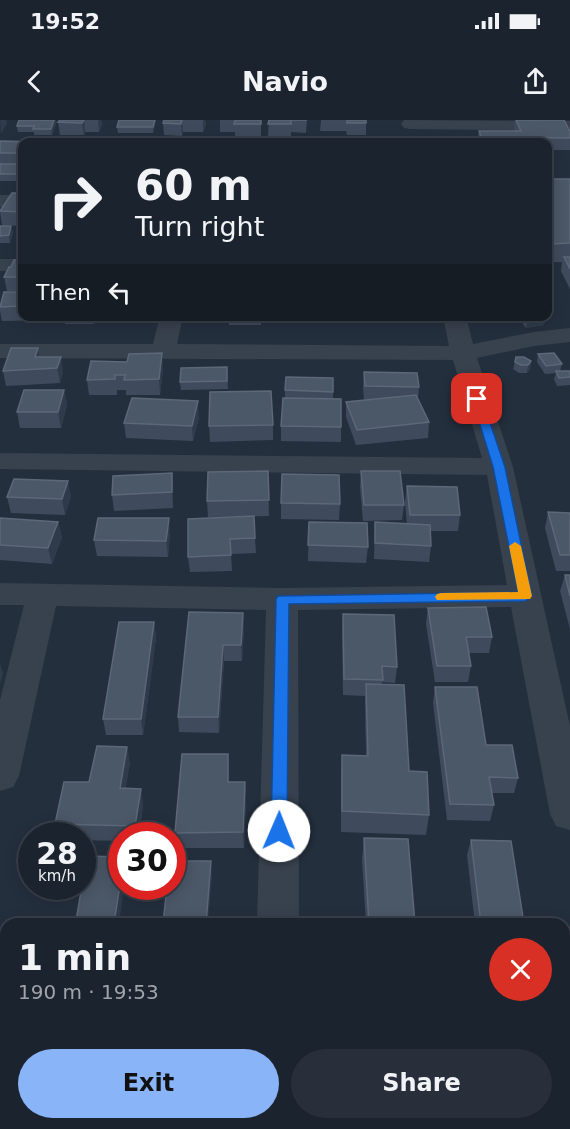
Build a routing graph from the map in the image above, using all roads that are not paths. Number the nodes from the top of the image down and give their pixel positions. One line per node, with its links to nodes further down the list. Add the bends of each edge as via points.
1 (409, 122): 2 (street); 3 (street)
2 (570, 126)
3 (411, 138)
4 (0, 201): 5 (street)
5 (18, 201)
6 (0, 265): 7 (street)
7 (18, 265)
8 (171, 321): 12 (street)
9 (455, 321): 13 (street)
10 (570, 335): 13 (street)
11 (0, 351): 12 (street)
12 (163, 353): 13 (street)
13 (463, 354): 15 (street)
14 (0, 461): 15 (street)
15 (499, 467): 18 (street)
16 (0, 594): 17 (street)
17 (42, 596): 19 (street); 20 (street)
18 (525, 596): 19 (street); 21 (street)
19 (282, 599): 22 (street)
20 (0, 776)
21 (570, 814)
22 (278, 918)

